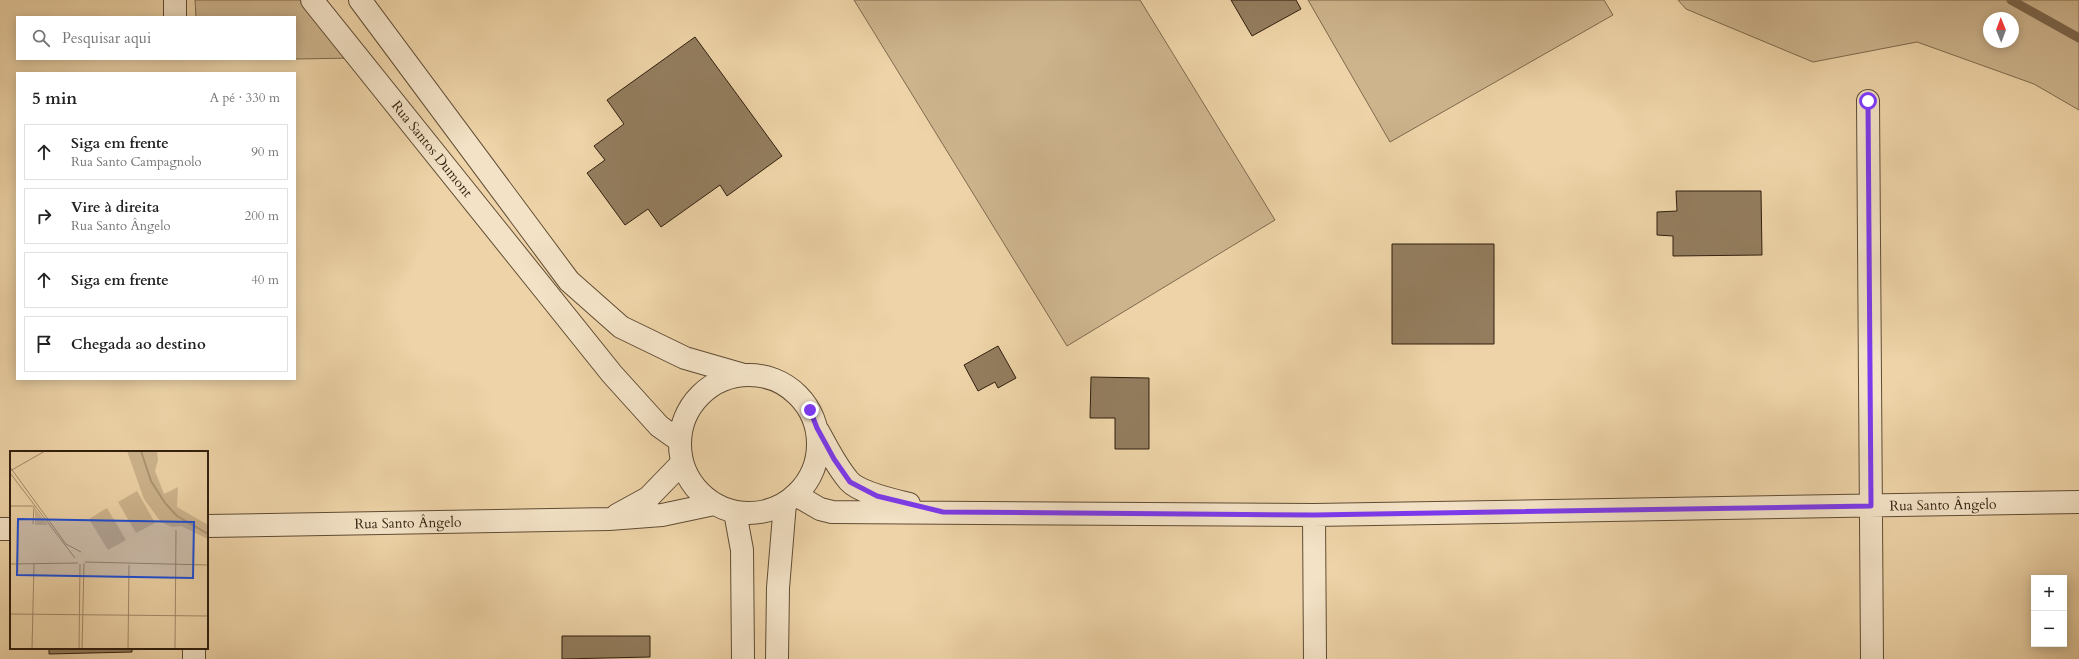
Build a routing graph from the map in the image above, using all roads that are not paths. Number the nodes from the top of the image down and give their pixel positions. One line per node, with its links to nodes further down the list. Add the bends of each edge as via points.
1 (175, 0): 4 (street)
2 (312, 0): 8 (street, Rua Santos Dumont, via 612,374 658,426)
3 (360, 0): 6 (street, Rua Santos Dumont, via 569,281 621,327 685,358)
4 (175, 16)
5 (1868, 101): 13 (street)
6 (744, 374): 7 (street, via 764,376 782,383 798,394 810,410); 8 (street, via 724,379 707,389 693,403 684,421)
7 (817, 428): 10 (street, via 818,452 811,476); 15 (street, via 850,482 877,496)
8 (680, 441): 9 (street)
9 (682, 463): 12 (street, via 689,479 700,493); 17 (street, via 648,498)
10 (791, 499): 14 (street, via 761,512); 15 (street, via 832,512); 20 (street, via 778,588)
11 (2079, 502): 13 (street, Rua Santo Ângelo)
12 (714, 504): 14 (street); 17 (street, Rua Santo Ângelo, via 662,515)
13 (1871, 506): 16 (street, Rua Santo Ângelo); 22 (street)
14 (735, 512): 19 (street, via 742,550)
15 (943, 512): 16 (street, Rua Santo Ângelo)
16 (1314, 515): 21 (street)
17 (609, 519): 18 (street, Rua Santo Ângelo)
18 (208, 526)
19 (743, 659)
20 (777, 659)
21 (1315, 659)
22 (1872, 659)

